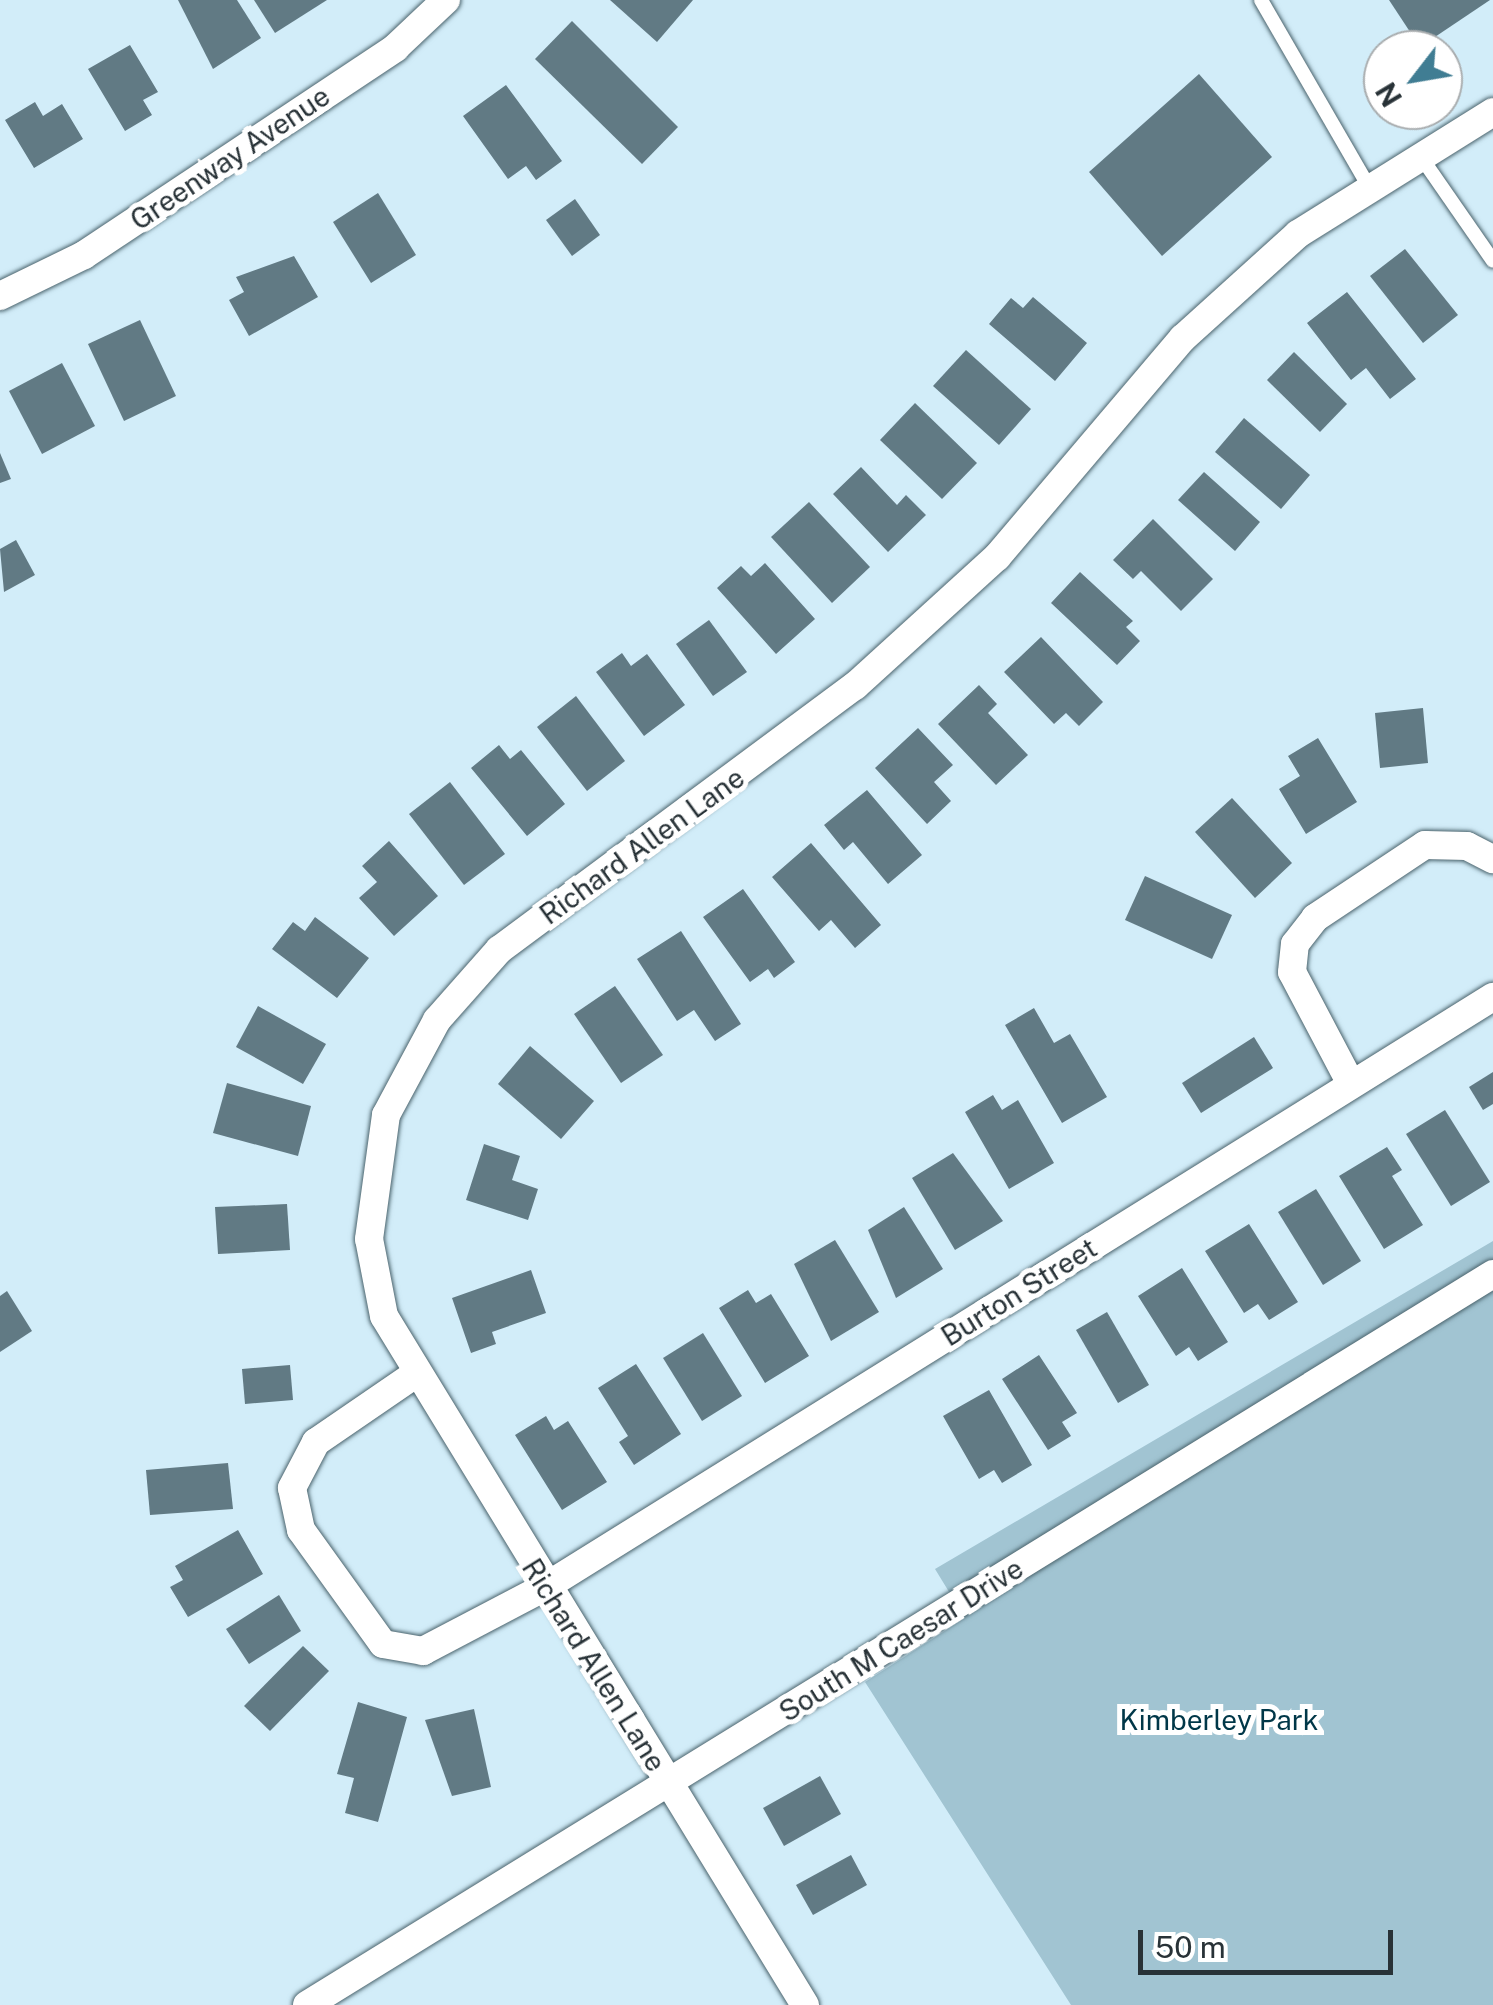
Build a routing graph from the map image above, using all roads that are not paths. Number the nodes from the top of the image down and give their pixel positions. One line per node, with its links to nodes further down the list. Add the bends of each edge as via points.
1 (446, 0): 7 (street, Greenway Avenue, via 395,48 84,255)
2 (1261, 0): 5 (lane)
3 (1493, 112): 4 (street, Richard Allen Lane)
4 (1421, 157): 5 (street, Richard Allen Lane); 6 (lane)
5 (1370, 188): 12 (street, Richard Allen Lane, via 1298,234 1184,338 997,556 855,686 500,950 437,1020 386,1115 369,1238 384,1316)
6 (1493, 261)
7 (0, 296)
8 (1493, 859): 10 (street, via 1467,846 1425,845 1315,918 1295,944 1292,972)
9 (1493, 997): 10 (street, Burton Street)
10 (1350, 1082): 13 (street, Burton Street)
11 (1493, 1274): 14 (street, South M Caesar Drive)
12 (414, 1375): 13 (street, Richard Allen Lane); 13 (street, Burton Street, via 316,1442 292,1488 301,1530 383,1644 423,1651)
13 (545, 1587): 14 (street, Richard Allen Lane)
14 (668, 1784): 15 (street, South M Caesar Drive); 16 (street, Richard Allen Lane)
15 (307, 2005)
16 (805, 2005)

